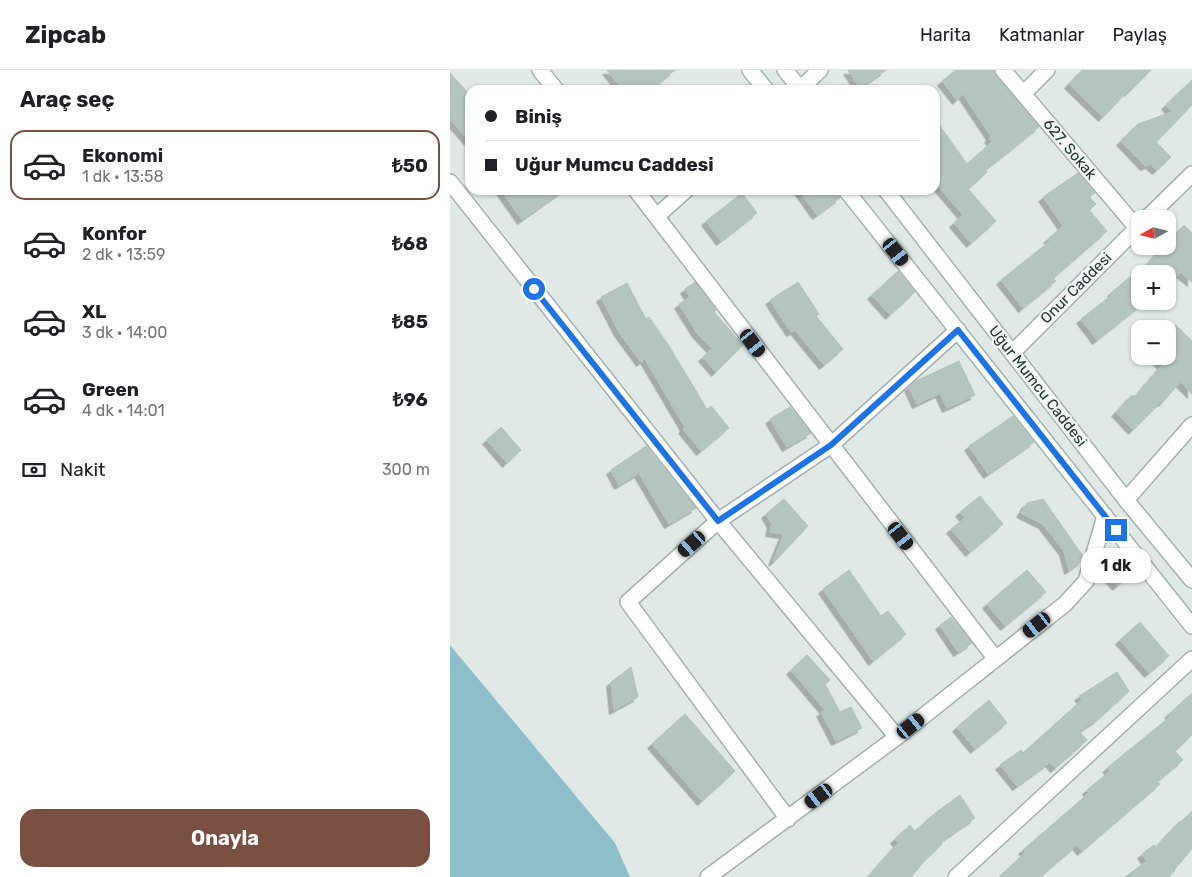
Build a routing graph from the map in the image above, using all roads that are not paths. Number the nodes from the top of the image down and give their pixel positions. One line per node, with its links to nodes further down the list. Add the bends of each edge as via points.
1 (540, 70): 7 (street)
2 (750, 70): 8 (street)
3 (785, 70): 9 (street)
4 (820, 70): 10 (street)
5 (1003, 70): 11 (street, 627. Sokak)
6 (1047, 70): 11 (street)
7 (552, 85)
8 (762, 85)
9 (798, 85)
10 (805, 85)
11 (1024, 93): 19 (street, 627. Sokak)
12 (1192, 174): 18 (street, Onur Caddesi)
13 (450, 182): 28 (street)
14 (640, 195): 20 (street)
15 (680, 195): 20 (street)
16 (850, 195): 22 (street, Uğur Mumcu Caddesi)
17 (890, 195): 23 (street, Uğur Mumcu Caddesi)
18 (1155, 210)
19 (1131, 213)
20 (657, 216): 25 (street)
21 (1131, 234): 23 (street, Onur Caddesi)
22 (958, 330): 25 (street); 27 (street, Uğur Mumcu Caddesi)
23 (1013, 352): 26 (street, Uğur Mumcu Caddesi)
24 (1192, 425): 26 (street)
25 (831, 445): 28 (street); 31 (street)
26 (1126, 500): 29 (street, Uğur Mumcu Caddesi)
27 (1105, 516): 30 (street, Uğur Mumcu Caddesi); 31 (street, via 1086,581 1065,604)
28 (718, 521): 33 (street); 34 (street, via 628,602)
29 (1192, 580)
30 (1192, 626)
31 (995, 658): 33 (street)
32 (1192, 659): 36 (street)
33 (897, 737): 34 (street)
34 (788, 819): 35 (street)
35 (708, 877)
36 (956, 877)

